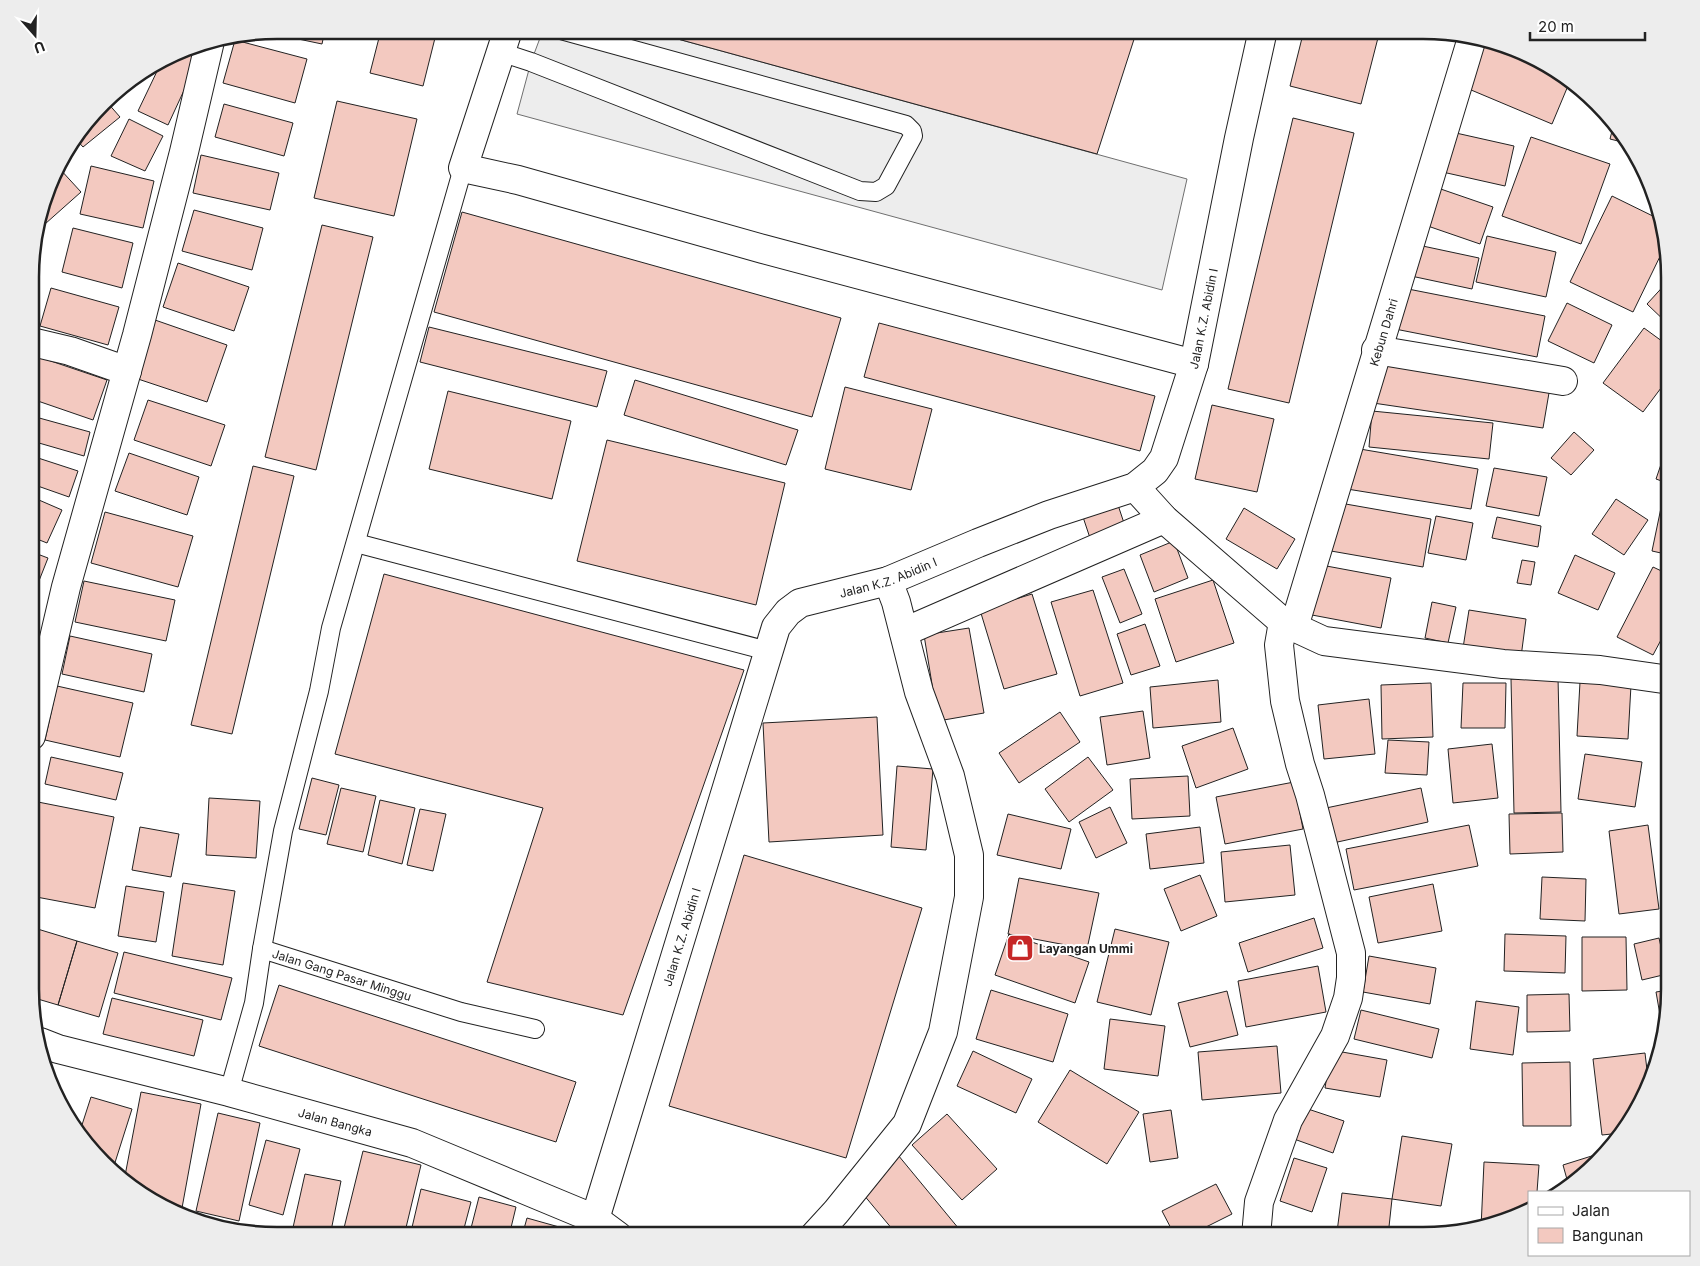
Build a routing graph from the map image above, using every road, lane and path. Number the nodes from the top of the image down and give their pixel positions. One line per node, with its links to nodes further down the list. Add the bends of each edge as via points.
1 (593, 39): 3 (lane, via 906,125 913,136 886,186 876,192 860,190 531,62)
2 (1261, 39): 9 (street, Jalan K.Z. Abidin I)
3 (504, 41): 6 (street)
4 (1470, 43): 8 (street, Kebun Dahri)
5 (208, 49): 10 (street)
6 (463, 168): 9 (street, via 518,180 772,252); 14 (lane)
7 (39, 343): 10 (street, via 70,350)
8 (1376, 350): 11 (street); 16 (street, Kebun Dahri)
9 (1194, 364): 12 (street, Jalan K.Z. Abidin I, via 1164,458 1155,471)
10 (127, 371): 20 (street, via 66,587)
11 (1563, 381)
12 (1135, 487): 13 (street); 15 (street, Jalan K.Z. Abidin I, via 1049,515)
13 (1164, 519): 16 (street); 17 (street)
14 (356, 543): 18 (lane); 21 (lane, via 331,628 319,691 283,831)
15 (888, 581): 17 (street); 18 (street, Jalan K.Z. Abidin I, via 800,603 776,627)
16 (1288, 624): 19 (street, via 1324,641 1503,664 1600,670); 28 (street, Kebun Dahri, via 1279,645 1285,701 1350,953 1351,978 1335,1036 1285,1128 1258,1202)
17 (904, 632): 27 (street, via 919,692 950,776 969,855 969,897 942,1032 907,1124)
18 (768, 651): 25 (street, Jalan K.Z. Abidin I)
19 (1661, 679)
20 (39, 702)
21 (262, 949): 22 (lane, Jalan Gang Pasar Minggu, via 461,1012); 24 (lane, Jalan Gang Pasar Minggu, via 254,1003)
22 (536, 1030)
23 (45, 1044): 24 (street, Jalan Bangka)
24 (229, 1092): 25 (street, Jalan Bangka, via 412,1143)
25 (595, 1219): 26 (street, Jalan Bangka)
26 (606, 1227)
27 (822, 1227)
28 (1257, 1227)

